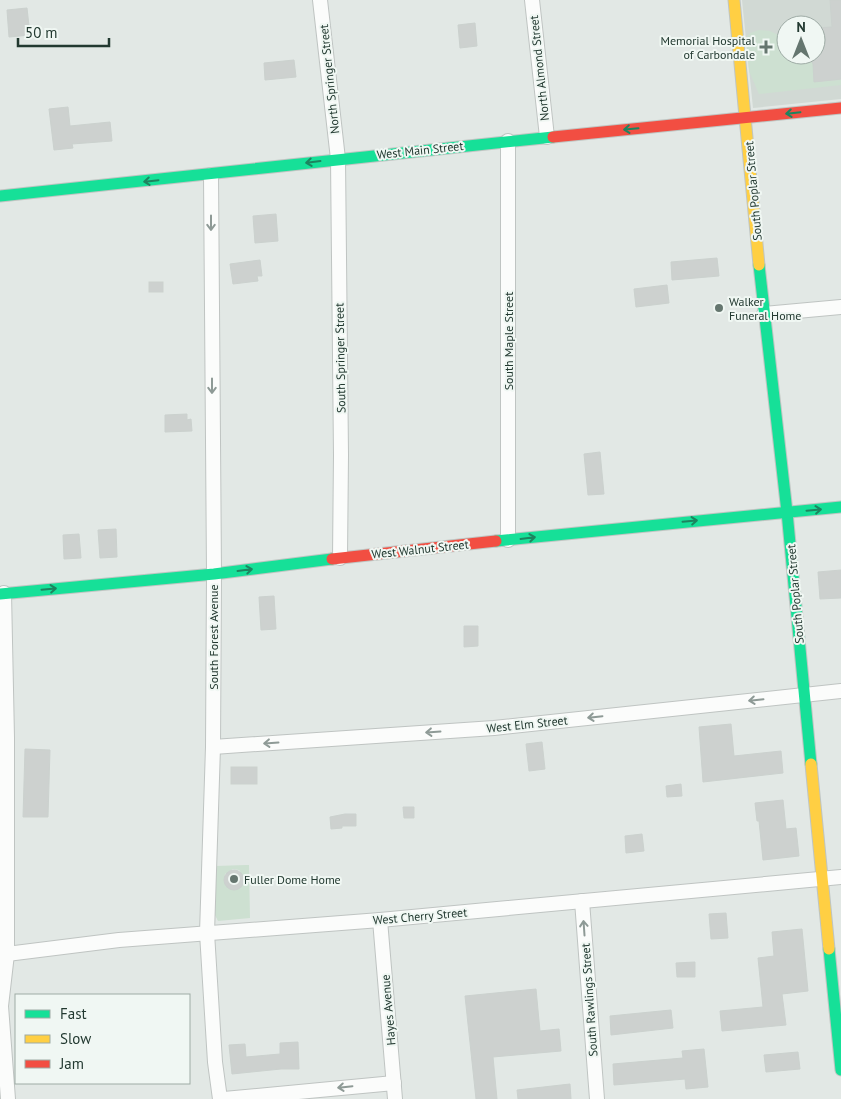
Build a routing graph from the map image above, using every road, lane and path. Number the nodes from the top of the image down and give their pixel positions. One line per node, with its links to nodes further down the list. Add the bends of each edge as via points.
1 (320, 0): 8 (street, North Springer Street)
2 (532, 0): 6 (street, North Almond Street)
3 (734, 0): 5 (main road, South Poplar Street)
4 (841, 108): 5 (main road, West Main Street, one-way to 5)
5 (746, 118): 6 (main road, West Main Street, one-way to 6); 12 (main road, South Poplar Street)
6 (547, 137): 7 (main road, West Main Street)
7 (508, 141): 8 (main road, West Main Street); 15 (street, South Maple Street)
8 (338, 158): 9 (main road, West Main Street, one-way to 9); 16 (street, South Springer Street, via 342,455)
9 (211, 174): 10 (main road, West Main Street, one-way to 10); 17 (street, South Forest Avenue, one-way to 17)
10 (0, 196)
11 (841, 307): 12 (street)
12 (764, 314): 14 (main road, South Poplar Street)
13 (841, 508): 14 (main road, West Walnut Street, one-way to 13)
14 (787, 512): 15 (main road, West Walnut Street, one-way to 14); 20 (main road, South Poplar Street)
15 (508, 540): 16 (main road, West Walnut Street)
16 (340, 558): 17 (main road, West Walnut Street, one-way to 16)
17 (214, 574): 18 (main road, West Walnut Street, one-way to 17); 21 (street, South Forest Avenue)
18 (2, 593): 27 (street, via 7,738)
19 (841, 691): 20 (street, West Elm Street)
20 (805, 695): 21 (street, West Elm Street, one-way to 21, via 494,728); 23 (main road, South Poplar Street)
21 (213, 746): 26 (street, South Forest Avenue)
22 (841, 877): 23 (street, West Cherry Street)
23 (822, 879): 24 (street, West Cherry Street); 29 (main road, South Poplar Street)
24 (582, 902): 25 (street, West Cherry Street); 35 (street, South Rawlings Street, one-way to 24)
25 (380, 920): 26 (street, West Cherry Street); 30 (street, Hayes Avenue)
26 (207, 934): 27 (street, West Cherry Street, via 119,940); 32 (street, South Forest Avenue)
27 (4, 955): 28 (street)
28 (0, 1006): 31 (street)
29 (841, 1070)
30 (394, 1083): 33 (street, one-way to 33); 34 (street, Hayes Avenue)
31 (8, 1099)
32 (220, 1099)
33 (224, 1099)
34 (395, 1099)
35 (597, 1099)

